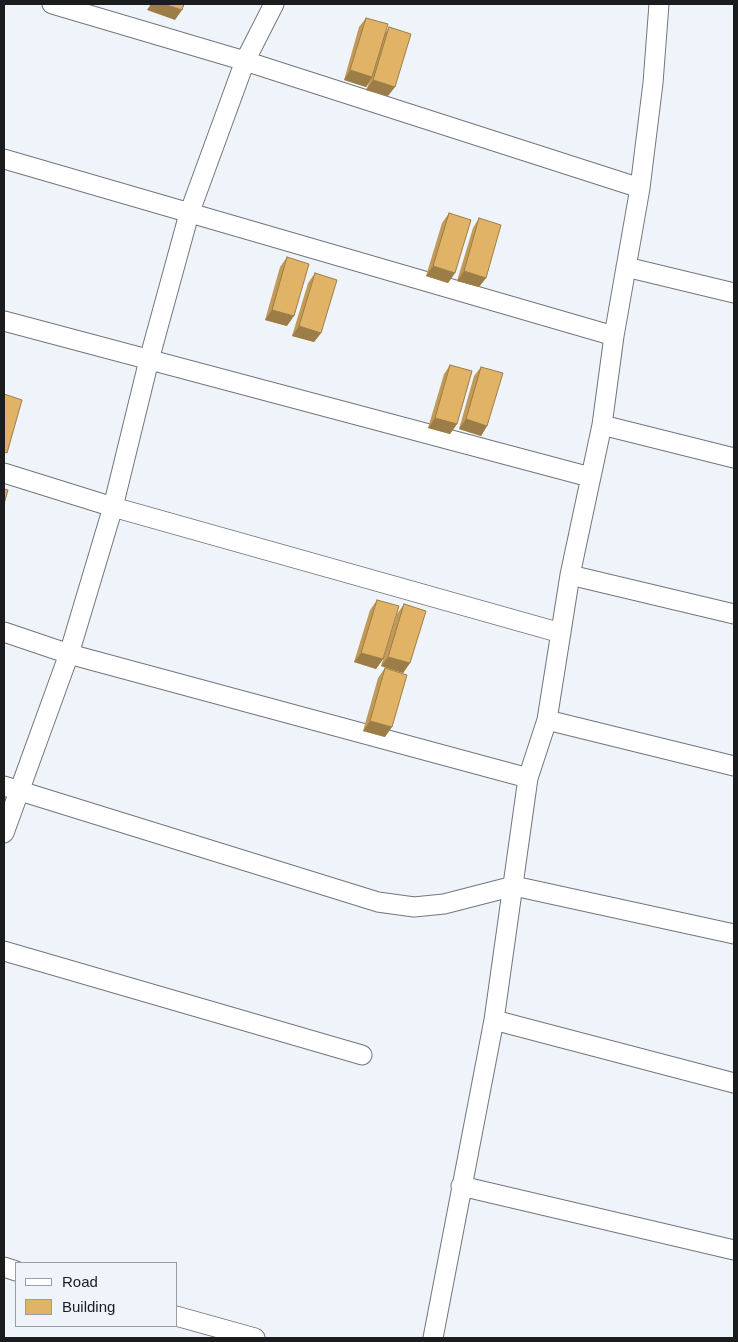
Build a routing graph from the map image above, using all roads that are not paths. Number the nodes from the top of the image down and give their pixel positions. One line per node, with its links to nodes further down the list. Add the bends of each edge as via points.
1 (52, 4): 4 (street)
2 (274, 4): 4 (street)
3 (659, 4): 6 (street)
4 (245, 62): 6 (street); 7 (street)
5 (4, 159): 7 (street)
6 (640, 188): 8 (street)
7 (189, 214): 11 (street); 12 (street)
8 (626, 267): 9 (street); 11 (street)
9 (734, 293)
10 (5, 323): 12 (street)
11 (614, 336): 13 (street)
12 (149, 360): 16 (street); 17 (street)
13 (602, 425): 14 (street); 16 (street)
14 (734, 458)
15 (4, 473): 17 (street)
16 (590, 477): 18 (street)
17 (112, 507): 21 (street); 22 (street)
18 (570, 575): 19 (street); 21 (street)
19 (734, 614)
20 (4, 632): 22 (street)
21 (561, 634): 23 (street)
22 (69, 654): 25 (street); 26 (street)
23 (547, 720): 24 (street); 25 (street)
24 (734, 766)
25 (528, 778): 28 (street)
26 (11, 789): 27 (street); 28 (street, via 378,902 414,907 444,904)
27 (4, 834)
28 (514, 886): 29 (street); 31 (street)
29 (734, 934)
30 (4, 951): 32 (street)
31 (494, 1020): 33 (street); 34 (street)
32 (362, 1056)
33 (734, 1083)
34 (461, 1186): 35 (street); 38 (street)
35 (734, 1250)
36 (178, 1317): 37 (street)
37 (255, 1338)
38 (433, 1338)

